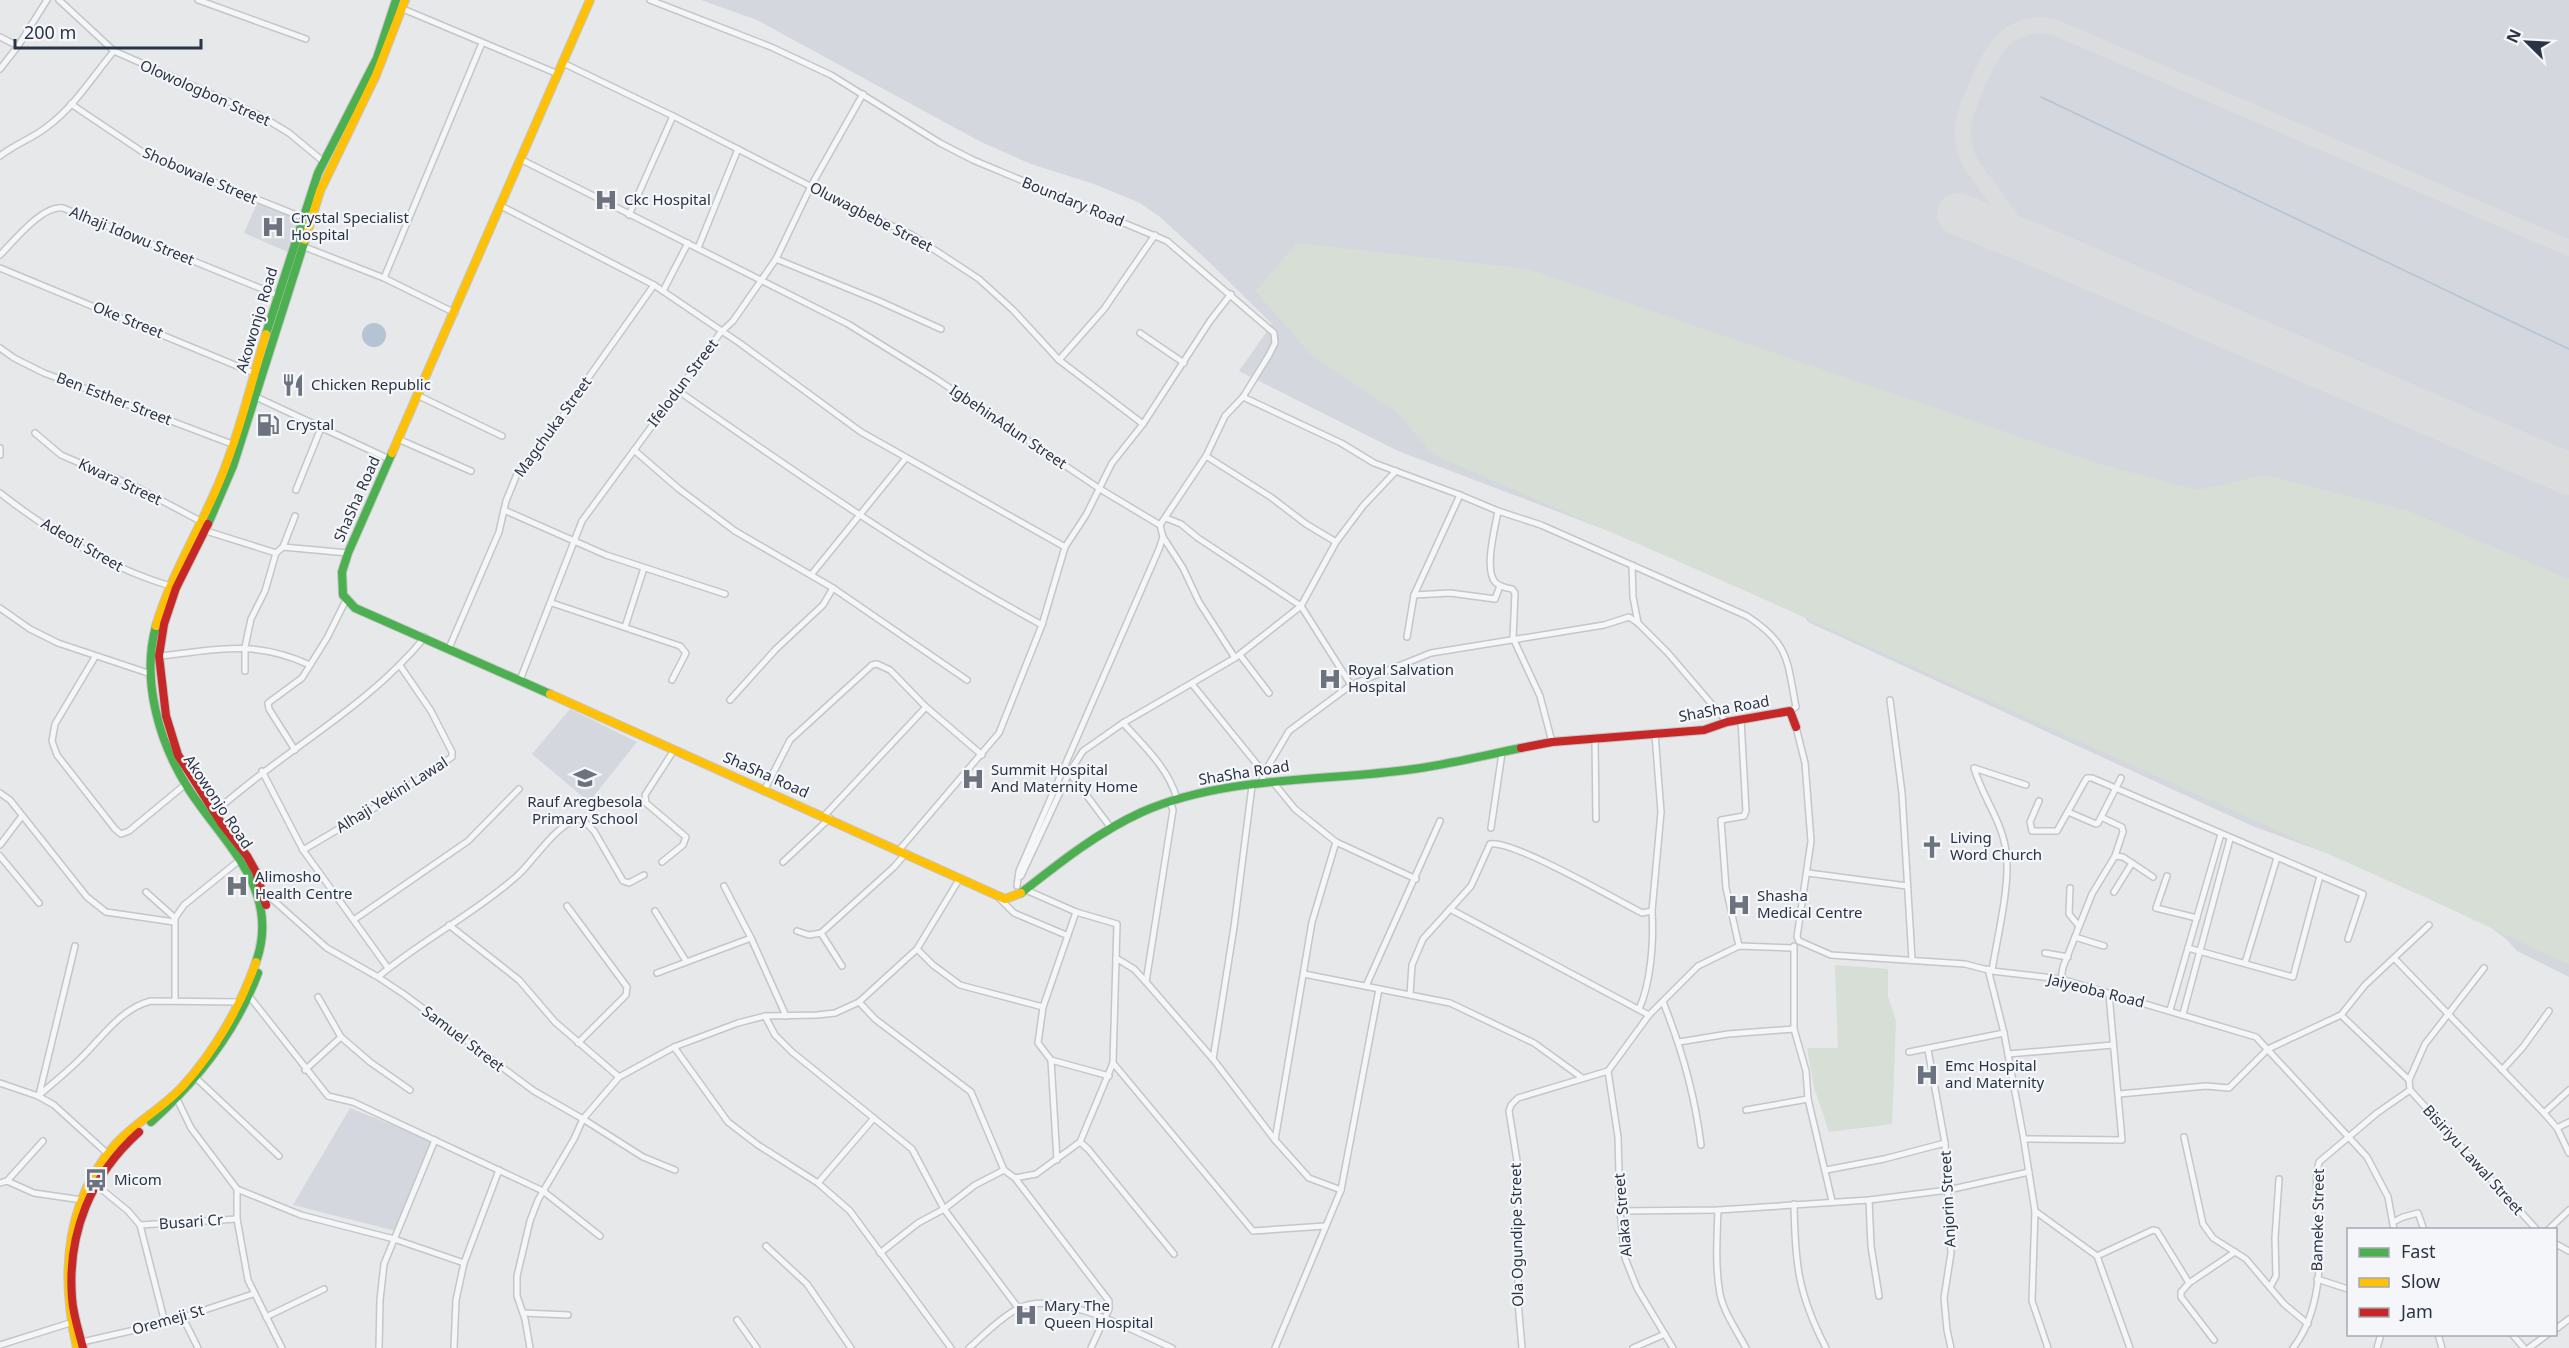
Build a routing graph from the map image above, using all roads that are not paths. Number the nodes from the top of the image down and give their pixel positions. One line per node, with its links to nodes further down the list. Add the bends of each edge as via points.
1 (47, 0): 12 (street)
2 (59, 0): 13 (street, Olowologbon Street)
3 (198, 0): 10 (street)
4 (396, 0): 21 (main road, Akowonjo Road, via 373,67)
5 (405, 0): 8 (main road, Akowonjo Road)
6 (590, 0): 14 (main road, ShaSha Road)
7 (650, 0): 17 (street, Boundary Road, via 771,47)
8 (403, 9): 11 (street); 23 (main road, Akowonjo Road)
9 (0, 36): 12 (street)
10 (306, 39)
11 (482, 43): 16 (street); 37 (street)
12 (18, 46): 15 (street)
13 (114, 51): 18 (street); 25 (street, Olowologbon Street, via 261,116)
14 (563, 63): 16 (main road, ShaSha Road); 19 (street, Oluwagbebe Street)
15 (0, 69)
16 (558, 74): 24 (main road, ShaSha Road)
17 (863, 94): 26 (street, Ifelodun Street); 30 (street, Boundary Road, via 973,160)
18 (71, 104): 22 (street, via 49,126); 29 (street, Shobowale Street, via 147,155)
19 (673, 116): 20 (street, Oluwagbebe Street); 28 (street)
20 (738, 149): 26 (street, Oluwagbebe Street); 33 (street)
21 (328, 153): 23 (main road); 25 (main road, Akowonjo Road)
22 (0, 156)
23 (336, 157): 32 (main road, Akowonjo Road, via 320,190)
24 (520, 159): 27 (main road, ShaSha Road); 28 (street, IgbehinAdun Street)
25 (324, 162): 29 (main road, Akowonjo Road)
26 (811, 186): 35 (street, Ifelodun Street); 48 (street, Oluwagbebe Street, via 941,252 996,295)
27 (501, 206): 39 (street); 43 (main road, ShaSha Road)
28 (629, 215): 31 (street, IgbehinAdun Street)
29 (304, 218): 42 (main road, Akowonjo Road)
30 (1155, 235): 41 (street, Boundary Road, via 1180,250); 48 (street, via 1104,309)
31 (688, 243): 33 (street, IgbehinAdun Street); 40 (street)
32 (302, 246): 37 (street); 50 (main road, Akowonjo Road)
33 (698, 248): 38 (street, IgbehinAdun Street)
34 (0, 255): 42 (street, Alhaji Idowu Street, via 51,208 63,208)
35 (776, 259): 38 (street, Ifelodun Street); 44 (street)
36 (0, 268): 51 (street, Oke Street)
37 (384, 278): 43 (street)
38 (764, 280): 45 (street, Ifelodun Street); 70 (street, IgbehinAdun Street, via 848,324 935,378)
39 (654, 285): 40 (street); 74 (street, Magchuka Street, via 555,429 517,474)
40 (663, 291): 45 (street)
41 (1231, 294): 49 (street); 55 (street, Boundary Road, via 1276,338)
42 (277, 295): 50 (main road, Akowonjo Road)
43 (455, 313): 53 (main road, ShaSha Road)
44 (941, 329)
45 (721, 332): 52 (street, Ifelodun Street); 66 (street, via 861,432)
46 (1140, 333): 49 (street)
47 (0, 348): 61 (street, Ben Esther Street, via 44,372)
48 (1059, 360): 56 (street, Oluwagbebe Street)
49 (1184, 363): 56 (street)
50 (261, 365): 51 (main road, Akowonjo Road); 54 (main road, Akowonjo Road)
51 (255, 374): 61 (main road, Akowonjo Road)
52 (677, 390): 63 (street, Ifelodun Street); 77 (street)
53 (417, 395): 59 (street); 60 (main road, ShaSha Road)
54 (256, 397): 57 (street); 80 (main road, Akowonjo Road, via 233,466)
55 (1243, 397): 65 (street, Boundary Road, via 1225,416); 69 (street)
56 (1143, 424): 70 (street, via 1112,463)
57 (321, 428): 67 (street); 71 (street)
58 (34, 433): 80 (street, Kwara Street, via 61,455 136,487)
59 (502, 436)
60 (398, 439): 67 (main road, ShaSha Road); 68 (street)
61 (232, 444): 80 (main road, Akowonjo Road)
62 (0, 448): 64 (street)
63 (634, 450): 82 (street, Ifelodun Street, via 586,513); 90 (street, via 735,531)
64 (0, 455)
65 (1206, 456): 78 (street, Boundary Road); 83 (street)
66 (906, 458): 77 (street); 85 (street)
67 (389, 459): 87 (main road, ShaSha Road)
68 (471, 471)
69 (1396, 471): 73 (street); 83 (street)
70 (1100, 489): 79 (street, IgbehinAdun Street); 85 (street)
71 (296, 490)
72 (0, 493): 91 (street, Adeoti Street, via 116,567)
73 (1460, 495): 75 (street); 95 (street)
74 (504, 510): 82 (street); 107 (street, Magchuka Street, via 499,532)
75 (1497, 512): 88 (street, via 1541,525); 92 (street, via 1490,567 1493,580)
76 (296, 516): 84 (street)
77 (861, 516): 90 (street); 101 (street)
78 (1166, 518): 79 (street, Boundary Road); 98 (street, via 1181,524)
79 (1160, 525): 81 (street)
80 (204, 527): 86 (street, Kwara Street); 91 (main road, Akowonjo Road); 108 (main road, Akowonjo Road, via 176,588)
81 (1163, 537): 109 (street, via 1199,602); 136 (street)
82 (574, 542): 89 (street); 97 (street, Ifelodun Street)
83 (1336, 542): 98 (street)
84 (283, 547): 86 (street); 87 (street)
85 (1065, 547): 101 (street)
86 (276, 552): 106 (street, via 265,591 251,618)
87 (348, 553): 96 (main road, ShaSha Road, via 341,581)
88 (1632, 565): 100 (street); 124 (street, via 1747,616 1769,630 1787,663 1796,708)
89 (644, 568): 94 (street); 102 (street)
90 (811, 575): 93 (street)
91 (170, 586): 114 (main road, Akowonjo Road, via 153,645)
92 (1500, 586): 95 (street, via 1495,599 1449,593); 105 (street, via 1515,593)
93 (833, 588): 117 (street); 121 (street, via 823,605)
94 (725, 594)
95 (1414, 595): 103 (street)
96 (346, 600): 104 (main road, ShaSha Road, via 355,608); 111 (street)
97 (552, 603): 102 (street); 115 (street, Ifelodun Street)
98 (1301, 606): 109 (street); 119 (street)
99 (0, 608): 110 (street, via 44,638)
100 (1638, 623): 105 (street, via 1629,617 1604,625); 126 (street)
101 (1042, 625): 135 (street, via 999,733)
102 (626, 627): 116 (street, via 684,649 684,658)
103 (1407, 637)
104 (425, 638): 107 (main road, ShaSha Road); 112 (street)
105 (1513, 638): 119 (street, via 1431,653); 131 (street, via 1540,696)
106 (245, 647): 108 (street); 111 (street, via 275,652); 113 (street)
107 (449, 648): 115 (main road, ShaSha Road)
108 (159, 656): 153 (main road, Akowonjo Road, via 171,737)
109 (1237, 656): 118 (street); 120 (street)
110 (94, 657): 114 (street); 142 (street, via 56,724 52,741 57,755 121,834)
111 (310, 665): 132 (street, via 302,678 268,703)
112 (401, 667): 132 (street); 166 (street, Alhaji Yekini Lawal, via 431,711 452,756 387,801)
113 (245, 671)
114 (152, 675): 142 (main road, Akowonjo Road, via 172,759)
115 (520, 680): 133 (main road, ShaSha Road)
116 (672, 680)
117 (967, 680)
118 (1192, 684): 127 (street); 139 (street)
119 (1351, 685): 139 (street, via 1289,731)
120 (1269, 693)
121 (730, 699)
122 (1890, 700): 184 (street, via 1902,794)
123 (926, 707): 135 (street); 147 (street, via 890,670 872,665 790,740); 155 (street)
124 (1790, 711): 125 (main road, ShaSha Road); 128 (main road, ShaSha Road)
125 (1741, 720): 126 (main road, ShaSha Road); 214 (street, via 1746,811 1744,816 1721,820 1726,888)
126 (1728, 722): 129 (main road, ShaSha Road, via 1704,730)
127 (1123, 723): 138 (street, via 1083,751); 150 (street, via 1170,780)
128 (1796, 727): 175 (street, via 1808,793)
129 (1655, 734): 130 (main road, ShaSha Road); 198 (street, via 1661,812)
130 (1594, 739): 131 (main road, ShaSha Road); 157 (street)
131 (1552, 742): 134 (main road, ShaSha Road)
132 (295, 750): 137 (street)
133 (674, 750): 147 (main road, ShaSha Road); 172 (street, via 645,795 646,803 686,837)
134 (1502, 753): 141 (main road, ShaSha Road, via 1414,769); 160 (street)
135 (982, 755): 167 (street)
136 (1067, 763): 138 (street); 162 (street)
137 (262, 771): 153 (street); 166 (street)
138 (1069, 773): 159 (street); 162 (street)
139 (1264, 773): 143 (street)
140 (2121, 778): 148 (street)
141 (1272, 781): 143 (main road, ShaSha Road); 164 (street, via 1295,809)
142 (187, 783): 153 (main road, Akowonjo Road)
143 (1262, 783): 145 (main road, ShaSha Road)
144 (2026, 785): 230 (street, via 1974,768 2006,851 2006,879)
145 (1252, 786): 150 (main road, ShaSha Road); 267 (street)
146 (519, 789): 201 (street, via 468,841)
147 (765, 789): 155 (main road, ShaSha Road)
148 (2117, 789): 152 (street, via 2087,778); 156 (street); 161 (street)
149 (0, 793): 154 (street)
150 (1174, 801): 159 (main road, ShaSha Road); 235 (street)
151 (2039, 801): 152 (street, via 2030,822 2032,831 2057,831)
152 (2068, 812): 156 (street, via 2096,824)
153 (213, 814): 171 (main road, Akowonjo Road); 186 (main road, Akowonjo Road, via 247,856)
154 (22, 816): 165 (street); 202 (street, via 99,908)
155 (827, 817): 167 (main road, ShaSha Road); 173 (street)
156 (2103, 818): 169 (street, via 2122,826)
157 (1596, 819)
158 (1440, 821): 181 (street)
159 (1111, 828): 187 (main road, ShaSha Road)
160 (1491, 828)
161 (2221, 834): 163 (street); 191 (street)
162 (1037, 837): 183 (street); 183 (street, via 1019,871)
163 (2230, 838): 170 (street); 192 (street)
164 (1336, 842): 181 (street); 232 (street, via 1312,922)
165 (0, 845)
166 (303, 850): 201 (street)
167 (903, 851): 180 (main road, ShaSha Road); 207 (street, via 894,867)
168 (0, 856): 194 (street)
169 (2115, 856): 174 (street); 205 (street)
170 (2277, 858): 178 (street); 226 (street)
171 (241, 859): 186 (main road, Akowonjo Road); 202 (street, via 184,905)
172 (662, 862)
173 (783, 862)
174 (2132, 863): 179 (street); 189 (street)
175 (1808, 873): 184 (street); 212 (street)
176 (644, 875): 203 (street, via 629,884 623,881 594,831 582,819 575,819 559,830 518,875)
177 (2167, 876): 200 (street, via 2156,908)
178 (2320, 876): 211 (street, via 2363,894); 226 (street, via 2293,977)
179 (2153, 877)
180 (960, 878): 190 (main road, ShaSha Road); 218 (street)
181 (1416, 879): 236 (street)
182 (724, 886): 210 (street)
183 (1017, 886): 193 (street)
184 (1907, 886): 224 (street)
185 (2070, 888): 205 (street, via 2069,915)
186 (260, 890): 233 (street, Samuel Street, via 327,948); 240 (main road, Akowonjo Road, via 267,910 264,950); 243 (main road, Akowonjo Road, via 260,948 254,974)
187 (1026, 890): 193 (main road, ShaSha Road); 199 (street)
188 (146, 892): 202 (street)
189 (2114, 892)
190 (996, 894): 193 (main road, ShaSha Road); 208 (street, via 1014,913)
191 (2203, 894): 192 (street); 200 (street)
192 (2215, 897): 219 (street)
193 (1011, 898)
194 (39, 903)
195 (567, 906): 260 (street, via 627,987 626,995)
196 (1450, 909): 198 (street, via 1472,886 1488,847 1495,843 1542,862 1642,913); 238 (street, via 1423,939 1412,965); 247 (street)
197 (655, 911): 225 (street)
198 (1652, 911): 247 (street, via 1647,987)
199 (1076, 912): 208 (street); 222 (street, via 1117,924)
200 (2197, 918): 217 (street)
201 (355, 919): 228 (street)
202 (175, 920): 242 (street)
203 (449, 925): 228 (street); 260 (street, via 519,980)
204 (2429, 925): 223 (street)
205 (2079, 926): 209 (street)
206 (797, 931): 207 (street)
207 (821, 933): 227 (street)
208 (1066, 935): 246 (street)
209 (2075, 937): 215 (street); 221 (street)
210 (751, 938): 225 (street); 255 (street)
211 (2348, 939)
212 (1799, 941): 216 (street); 224 (street, Jaiyeoba Road, via 1831,955)
213 (75, 946): 283 (street)
214 (1739, 946): 216 (street); 245 (street, via 1698,966)
215 (2104, 946)
216 (1793, 948): 256 (street)
217 (2188, 948): 219 (street); 248 (street)
218 (917, 949): 244 (street); 246 (street, via 960,985)
219 (2200, 950): 226 (street); 251 (street)
220 (2046, 953): 221 (street)
221 (2068, 957): 234 (street)
222 (1116, 958): 235 (street); 269 (street)
223 (2394, 958): 250 (street); 253 (street)
224 (1912, 959): 230 (street, Jaiyeoba Road)
225 (686, 961): 231 (street)
226 (2245, 963)
227 (842, 966)
228 (388, 968): 233 (street)
229 (2484, 968): 250 (street)
230 (1990, 970): 234 (street, Jaiyeoba Road); 257 (street)
231 (657, 973)
232 (1304, 974): 236 (street); 295 (street)
233 (378, 977): 289 (street, Samuel Street, via 534,1091)
234 (2061, 979): 239 (street, Jaiyeoba Road)
235 (1146, 982): 267 (street)
236 (1366, 986): 237 (street)
237 (1379, 989): 238 (street); 317 (street)
238 (1410, 994): 275 (street, via 1450,1003 1534,1043)
239 (2109, 994): 248 (street, Jaiyeoba Road); 261 (street)
240 (249, 996): 270 (street); 276 (main road, Akowonjo Road)
241 (318, 997): 258 (street)
242 (175, 1001): 243 (street); 283 (street, via 151,1001 128,1010 79,1061)
243 (239, 1002): 302 (main road, Akowonjo Road, via 183,1085)
244 (859, 1002): 255 (street, via 835,1012); 307 (street, via 875,1019 971,1092)
245 (1663, 1002): 252 (street); 259 (street)
246 (1044, 1007): 268 (street, via 1038,1043)
247 (1639, 1010): 252 (street)
248 (2170, 1011): 251 (street, Jaiyeoba Road)
249 (2549, 1011): 271 (street)
250 (2449, 1013): 271 (street); 277 (street, via 2425,1044)
251 (2183, 1014): 263 (street, Jaiyeoba Road, via 2244,1032)
252 (1649, 1015): 272 (street)
253 (2340, 1015): 263 (street); 277 (street)
254 (765, 1016): 255 (street); 262 (street); 288 (street, via 775,1035 792,1052)
255 (786, 1016)
256 (1794, 1029): 259 (street); 285 (street, via 1806,1071)
257 (2004, 1033): 264 (street); 266 (street)
258 (341, 1037): 270 (street); 279 (street)
259 (1679, 1042): 300 (street)
260 (578, 1043): 274 (street)
261 (2112, 1045): 266 (street); 282 (street)
262 (674, 1047): 274 (street); 315 (street, via 728,1122)
263 (2268, 1049): 282 (street, via 2229,1088 2206,1086); 293 (street, Jaiyeoba Road)
264 (1928, 1050): 265 (street); 299 (street, Anjorin Street)
265 (1909, 1052)
266 (2008, 1054): 296 (street)
267 (1213, 1059): 295 (street)
268 (1052, 1060): 273 (street); 304 (street)
269 (1113, 1063): 273 (street); 332 (street, via 1253,1232)
270 (304, 1070): 294 (street, via 328,1096 353,1102)
271 (2502, 1070): 287 (street)
272 (1608, 1071): 275 (street, Ola Ogundipe Street); 327 (street, Alaka Street, via 1618,1137)
273 (1109, 1076): 298 (street)
274 (619, 1077): 289 (street)
275 (1581, 1077): 382 (street, Ola Ogundipe Street, via 1518,1098 1509,1111 1518,1167)
276 (196, 1078): 284 (main road, Akowonjo Road); 303 (street)
277 (2409, 1080): 280 (street)
278 (0, 1083): 283 (street)
279 (410, 1090)
280 (2410, 1090): 293 (street, Bameke Street); 335 (street, Bisiriyu Lawal Street)
281 (2569, 1090): 287 (street)
282 (2120, 1094): 296 (street, via 2122,1140)
283 (38, 1096): 302 (street, via 54,1105)
284 (177, 1099): 302 (main road, Akowonjo Road); 316 (street, via 191,1128)
285 (1808, 1099): 286 (street); 308 (street)
286 (1746, 1110)
287 (2544, 1113): 291 (street)
288 (874, 1118): 315 (street); 324 (street, via 912,1149)
289 (583, 1119): 306 (street, Samuel Street, via 643,1157); 319 (street)
290 (2569, 1122): 291 (street)
291 (2557, 1128): 301 (street)
292 (2184, 1137): 340 (street, via 2204,1224 2213,1238)
293 (2350, 1137): 330 (street, Jaiyeoba Road, via 2367,1157 2388,1197); 345 (street, Bameke Street, via 2323,1157 2317,1171)
294 (435, 1140): 305 (street); 338 (street)
295 (1275, 1140): 317 (street, via 1309,1178)
296 (2024, 1140): 309 (street)
297 (43, 1141): 312 (street)
298 (1080, 1142): 304 (street); 342 (street)
299 (1945, 1143): 308 (street); 318 (street, Anjorin Street)
300 (1701, 1145)
301 (2569, 1153)
302 (109, 1156): 313 (main road, Akowonjo Road)
303 (279, 1156)
304 (1057, 1160): 310 (street, via 1036,1174)
305 (499, 1170): 319 (street); 344 (street)
306 (675, 1170)
307 (1004, 1170): 310 (street); 324 (street, via 975,1185)
308 (1826, 1170): 322 (street)
309 (2029, 1172): 318 (street); 328 (street)
310 (1015, 1178): 357 (street, via 1109,1301)
311 (2279, 1179): 347 (street, via 2276,1276)
312 (8, 1181): 314 (street); 320 (street, via 34,1193)
313 (93, 1182): 320 (main road, Akowonjo Road); 331 (street, Busari Cr); 369 (main road, Akowonjo Road, via 74,1247 72,1296)
314 (0, 1183)
315 (818, 1183): 341 (street, via 850,1211)
316 (237, 1189): 329 (street); 338 (street, via 301,1215)
317 (1341, 1190): 332 (street)
318 (1948, 1190): 321 (street); 387 (street, Anjorin Street, via 1951,1253 1944,1298)
319 (543, 1191): 337 (street); 353 (street, via 530,1221 517,1276)
320 (82, 1200): 360 (main road, Akowonjo Road, via 66,1264)
321 (1869, 1200): 322 (street); 351 (street)
322 (1832, 1201): 323 (street)
323 (1794, 1204): 325 (street); 386 (street, via 1795,1262 1801,1291)
324 (944, 1209): 341 (street, via 918,1223); 352 (street)
325 (1718, 1210): 327 (street); 385 (street, via 1716,1261 1720,1295)
326 (2569, 1210): 336 (street)
327 (1620, 1211): 364 (street, Alaka Street, via 1625,1258 1637,1288)
328 (2035, 1211): 343 (street); 388 (street, via 2032,1301)
329 (237, 1219): 331 (street, Busari Cr); 350 (street)
330 (2393, 1222): 333 (street, Jaiyeoba Road); 334 (street, via 2418,1213)
331 (140, 1226): 361 (street)
332 (1325, 1226): 381 (street)
333 (2394, 1228)
334 (2423, 1228)
335 (2535, 1228)
336 (2550, 1228)
337 (600, 1236)
338 (394, 1239): 344 (street); 372 (street, via 384,1264)
339 (766, 1246): 376 (street, via 807,1284)
340 (2235, 1252): 346 (street); 347 (street)
341 (880, 1253): 377 (street)
342 (1174, 1254)
343 (2097, 1256): 346 (street, via 2157,1231); 389 (street)
344 (464, 1263): 373 (street, via 456,1300)
345 (2317, 1279): 348 (street); 362 (street, Bameke Street)
346 (2189, 1283): 367 (street, via 2181,1297)
347 (2270, 1287): 362 (street)
348 (2347, 1288)
349 (324, 1289): 356 (street)
350 (253, 1294): 355 (street, Oremeji St); 356 (street)
351 (1879, 1296)
352 (1019, 1309): 357 (street, via 1031,1305 1068,1306); 378 (street)
353 (523, 1313): 354 (street); 374 (street)
354 (568, 1315)
355 (182, 1316): 361 (street, Oremeji St); 370 (street)
356 (266, 1317): 371 (street)
357 (1105, 1318): 379 (street); 380 (street)
358 (2569, 1319): 363 (street)
359 (737, 1320): 375 (street)
360 (70, 1323): 368 (street); 369 (main road, Akowonjo Road)
361 (165, 1323): 369 (street, Oremeji St)
362 (2308, 1324): 390 (street, Bameke Street)
363 (2557, 1328)
364 (1665, 1334): 383 (street); 384 (street, Alaka Street)
365 (2513, 1336): 391 (street)
366 (2547, 1336): 392 (street)
367 (2214, 1340)
368 (0, 1345)
369 (80, 1346)
370 (198, 1348)
371 (282, 1348)
372 (379, 1348)
373 (454, 1348)
374 (530, 1348)
375 (757, 1348)
376 (851, 1348)
377 (951, 1348)
378 (969, 1348)
379 (1091, 1348)
380 (1170, 1348)
381 (1275, 1348)
382 (1522, 1348)
383 (1633, 1348)
384 (1673, 1348)
385 (1746, 1348)
386 (1826, 1348)
387 (1951, 1348)
388 (2048, 1348)
389 (2130, 1348)
390 (2293, 1348)
391 (2524, 1348)
392 (2529, 1348)

